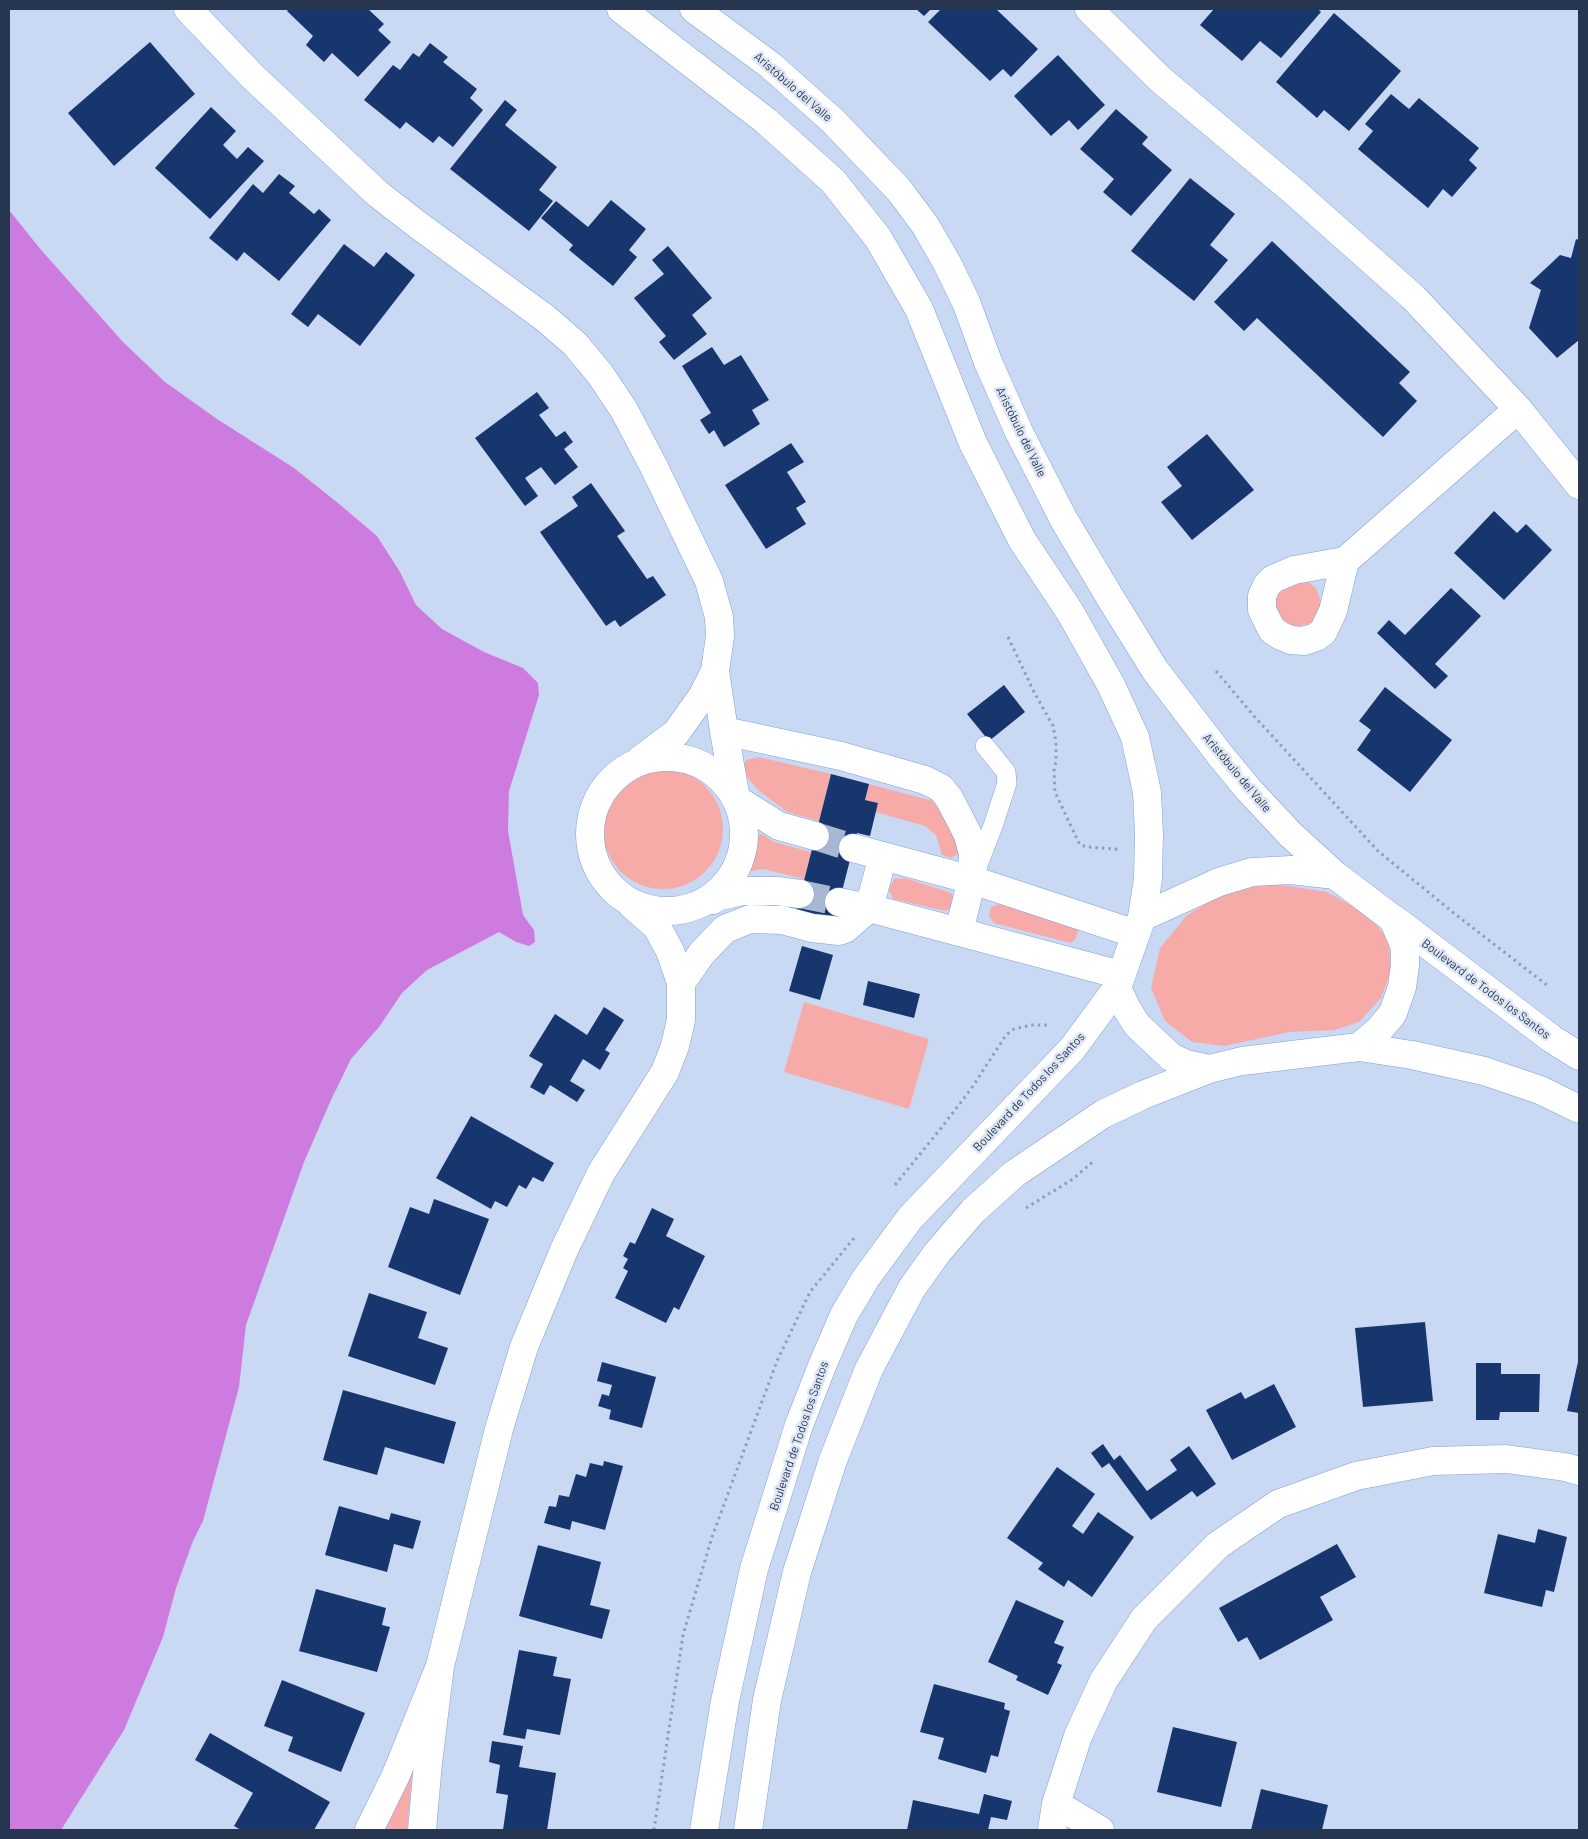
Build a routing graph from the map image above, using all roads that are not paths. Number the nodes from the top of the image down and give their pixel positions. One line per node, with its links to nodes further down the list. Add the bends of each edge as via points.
1 (188, 9): 8 (street, via 252,76 378,194 545,318 575,344 600,374 637,434 709,581 719,617)
2 (621, 9): 24 (street, via 766,122 833,181 878,238 919,309 973,444 1022,540 1070,612 1112,685 1135,737 1147,792 1149,833 1148,879)
3 (694, 9): 16 (street, Aristóbulo del Valle, via 770,65 832,121 900,190 926,225 966,302 1018,432 1064,520 1120,615 1155,670 1225,762 1290,834)
4 (1089, 9): 5 (street, via 1161,80 1414,298)
5 (1518, 409): 6 (street); 7 (street)
6 (1579, 484)
7 (1345, 561)
8 (715, 671): 9 (street); 11 (street, via 703,696 676,733)
9 (724, 731): 12 (street); 17 (street, via 841,756 925,780 941,788 968,836 973,854)
10 (985, 746): 17 (lane, via 1006,772 1007,783)
11 (636, 763): 12 (street, via 659,757 682,758 704,766 722,780); 19 (street, via 616,776 601,794 592,816 590,839 595,862 608,882)
12 (736, 799): 13 (street, via 779,826); 20 (street, via 744,820 744,842 739,863 728,882)
13 (815, 836)
14 (853, 848): 15 (street)
15 (883, 856): 17 (street); 22 (street)
16 (1335, 874): 23 (street, Aristóbulo del Valle); 24 (street, via 1291,870 1252,872 1219,882)
17 (972, 880): 24 (street); 26 (street)
18 (800, 894): 20 (street, via 742,891)
19 (625, 898): 20 (street, via 646,908 668,911 691,908); 28 (street, via 657,927)
20 (712, 898): 25 (street)
21 (839, 902): 22 (street)
22 (870, 908): 25 (street, via 839,931 782,920 750,919); 26 (street)
23 (1394, 919): 29 (street, via 1405,947 1402,987 1392,1013 1379,1030); 30 (street, Boulevard de Todos los Santos)
24 (1139, 925): 27 (street, Boulevard de Todos los Santos)
25 (725, 929): 28 (street, via 702,953)
26 (959, 931): 27 (street)
27 (1119, 982): 31 (street, via 1127,1009 1137,1025 1171,1057); 38 (street, Boulevard de Todos los Santos, via 1072,1049 910,1218 866,1278 844,1315 800,1425 754,1569 725,1701)
28 (681, 983): 34 (street, via 681,1020 666,1072 601,1173 564,1250 524,1347 499,1428)
29 (1359, 1047): 31 (street, via 1251,1060); 32 (street, via 1484,1071 1540,1090)
30 (1579, 1056)
31 (1209, 1069): 39 (street, via 1102,1114 1014,1174 973,1211 912,1288 869,1368 833,1460 797,1572 767,1700)
32 (1579, 1109)
33 (1579, 1471): 35 (street, via 1506,1459 1433,1461 1356,1476 1278,1504 1218,1545 1144,1619 1104,1680 1078,1736)
34 (440, 1666): 36 (street, via 396,1775); 37 (street)
35 (1054, 1817): 40 (street)
36 (369, 1830)
37 (422, 1830)
38 (704, 1830)
39 (748, 1830)
40 (1100, 1830)

